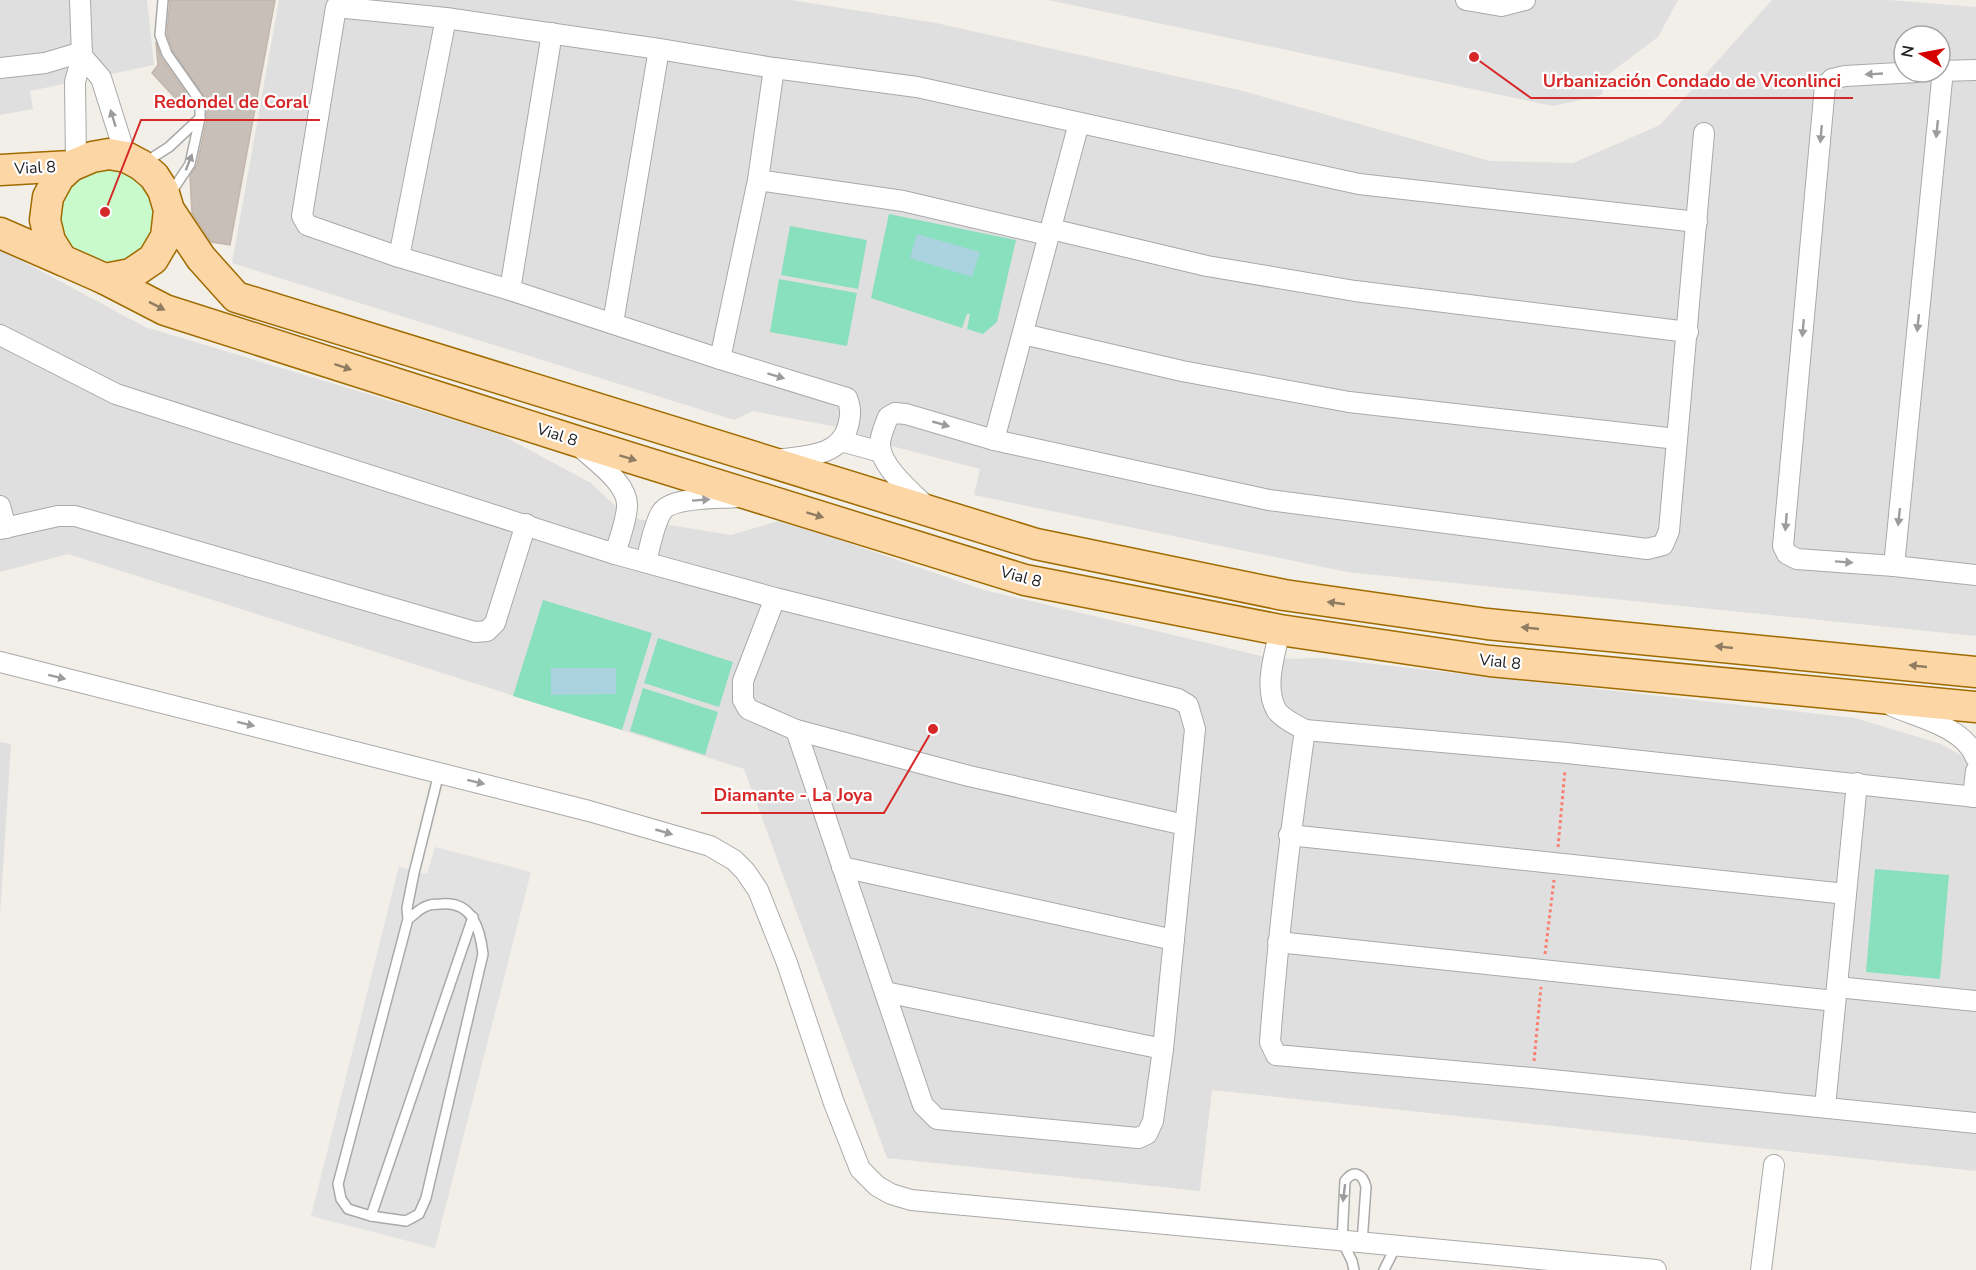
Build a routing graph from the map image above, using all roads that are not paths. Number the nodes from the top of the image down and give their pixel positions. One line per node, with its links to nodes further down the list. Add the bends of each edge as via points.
1 (80, 0): 8 (street)
2 (163, 0): 15 (lane, via 160,35 167,54 200,101)
3 (1466, 0): 4 (street, via 1502,6)
4 (1525, 0)
5 (446, 18): 6 (street); 26 (street); 26 (street, via 339,6 334,10 302,216 307,225)
6 (552, 33): 7 (street); 29 (street)
7 (659, 49): 10 (street); 30 (street)
8 (82, 54): 9 (street); 18 (street, one-way to 8, via 101,78); 19 (street, via 75,82)
9 (0, 68)
10 (774, 68): 16 (street, via 917,87); 21 (street)
11 (1976, 70): 12 (street)
12 (1952, 71)
13 (1892, 73): 50 (street, one-way to 50, via 1832,78 1825,86 1784,546 1787,554 1797,559)
14 (1940, 84): 50 (street, one-way to 50)
15 (200, 118): 18 (lane, via 169,147); 22 (lane, one-way to 15, via 190,164)
16 (1079, 123): 23 (street, via 1359,184); 24 (street)
17 (1704, 133): 23 (street)
18 (134, 161): 19 (main road, via 109,154); 22 (main road, via 154,176)
19 (73, 164): 20 (main road, Vial 8); 27 (main road, via 59,177 48,197 45,220 50,242)
20 (0, 170)
21 (758, 180): 24 (street, via 903,201); 34 (street)
22 (167, 205): 28 (main road, via 166,237 153,259 131,274); 40 (main road, via 201,258 236,297)
23 (1697, 222): 31 (street)
24 (1049, 232): 31 (street, via 1207,266 1355,291); 32 (street)
25 (0, 233): 27 (main road)
26 (399, 257): 29 (street)
27 (62, 260): 28 (main road)
28 (105, 279): 36 (main road, Vial 8, one-way to 36, via 165,310)
29 (510, 290): 30 (street)
30 (613, 323): 34 (street)
31 (1688, 332): 35 (street)
32 (1023, 334): 35 (street, via 1182,371 1348,402); 37 (street)
33 (0, 335): 46 (street, via 116,394)
34 (720, 359): 38 (street, one-way to 38, via 847,398 850,418)
35 (1677, 439): 37 (street, via 1669,531 1663,545 1647,549 1269,500)
36 (573, 440): 41 (main road, Vial 8, one-way to 41); 43 (street, via 620,485 626,494)
37 (994, 440): 39 (street, one-way to 37, via 888,417 895,413)
38 (841, 441): 39 (street); 40 (street, via 825,452)
39 (881, 452): 44 (street, via 894,473)
40 (766, 462): 44 (main road)
41 (752, 496): 45 (street, one-way to 41, via 668,505 678,502); 53 (main road, Vial 8, one-way to 53, via 1025,580)
42 (0, 506): 47 (street)
43 (627, 508): 45 (street); 48 (street)
44 (932, 512): 55 (main road, one-way to 44, via 1487,624 1284,595 1036,544)
45 (660, 517): 49 (street)
46 (526, 524): 47 (street, via 495,623 487,631 475,632 75,516 58,516); 48 (street)
47 (3, 529)
48 (615, 554): 49 (street)
49 (646, 562): 52 (street)
50 (1894, 566): 51 (street)
51 (1976, 574)
52 (775, 598): 58 (street, via 743,681 743,700 748,709); 64 (street, via 1178,699 1188,705 1195,729)
53 (1280, 630): 56 (main road, Vial 8, via 1490,661); 59 (street, via 1271,684 1273,700 1278,712)
54 (0, 662): 61 (street, one-way to 61)
55 (1976, 672)
56 (1864, 695): 57 (main road, Vial 8); 60 (street, via 1960,736)
57 (1976, 707)
58 (796, 730): 64 (street, via 969,776); 66 (street)
59 (1305, 730): 62 (street); 65 (street)
60 (1976, 759): 63 (street)
61 (439, 773): 69 (lane, via 414,873); 80 (street, one-way to 80, via 680,836 710,846 734,860 758,890 860,1169 891,1194 911,1200)
62 (1857, 783): 63 (street); 67 (street)
63 (1974, 797)
64 (1185, 825): 70 (street)
65 (1289, 835): 67 (street); 71 (street)
66 (842, 867): 70 (street); 72 (street)
67 (1846, 894): 73 (street)
68 (473, 917): 69 (lane, via 465,908 449,903 428,905); 79 (lane); 79 (lane, via 483,954 426,1198 419,1214 406,1221)
69 (408, 919): 79 (lane, via 338,1184 348,1209)
70 (1174, 940): 75 (street)
71 (1278, 942): 73 (street, via 1543,972); 76 (street, via 1270,1042 1276,1055)
72 (885, 992): 75 (street); 75 (street, via 923,1105 937,1119 1138,1138 1147,1134 1153,1121)
73 (1836, 994): 74 (street); 76 (street)
74 (1976, 1001)
75 (1163, 1049)
76 (1825, 1107): 77 (street)
77 (1976, 1123)
78 (1774, 1165): 86 (street)
79 (370, 1216)
80 (1342, 1241): 81 (street); 81 (lane, one-way to 80, via 1366,1186 1361,1175 1353,1174 1345,1180); 83 (lane)
81 (1362, 1243): 82 (street)
82 (1396, 1246): 84 (lane); 85 (street)
83 (1354, 1270)
84 (1384, 1270)
85 (1656, 1270)
86 (1761, 1270)

